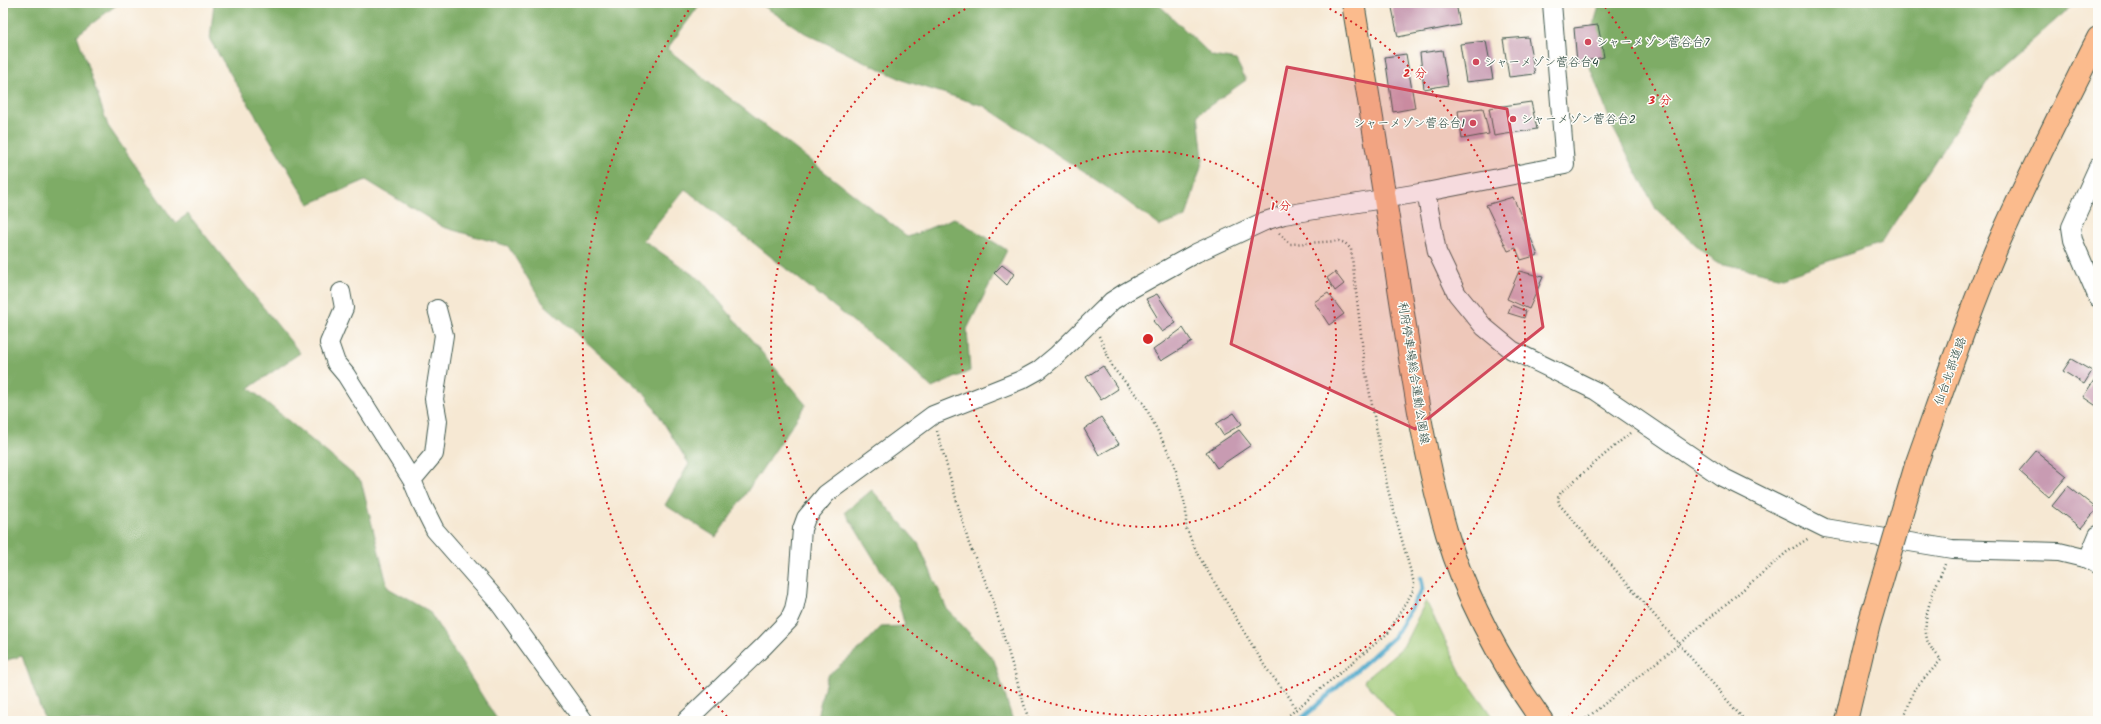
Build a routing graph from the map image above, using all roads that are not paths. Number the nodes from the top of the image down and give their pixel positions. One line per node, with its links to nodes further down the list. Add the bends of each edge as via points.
1 (1353, 3): 6 (main road, 利府停車場総合運動公園線)
2 (1552, 3): 5 (street, via 1565,165)
3 (2098, 38): 16 (main road, 仙台北部道路, bridge, via 2057,118 2000,241 1948,373 1916,465 1870,624)
4 (2098, 167): 8 (street, via 2071,226 2073,240)
5 (1426, 192): 6 (street); 12 (street, via 1437,252 1457,294 1484,327 1512,350 1596,391 1722,477 1825,528 1952,549 2059,552)
6 (1385, 198): 14 (street, via 1284,215 1265,221 1159,272 1112,301 1038,370 1020,380 933,415 845,480 815,506 806,518 802,529 797,595 788,620); 15 (main road, 利府停車場総合運動公園線, via 1420,423 1447,535 1465,584 1490,638 1517,685)
7 (341, 292): 10 (street, via 344,308 329,343 336,363)
8 (2098, 298)
9 (438, 309): 10 (street, via 444,335 434,399 438,421 434,454)
10 (412, 480): 13 (street, via 435,530 499,603)
11 (2098, 536): 12 (street)
12 (2093, 562)
13 (584, 721)
14 (686, 721)
15 (1542, 721)
16 (1846, 721)

